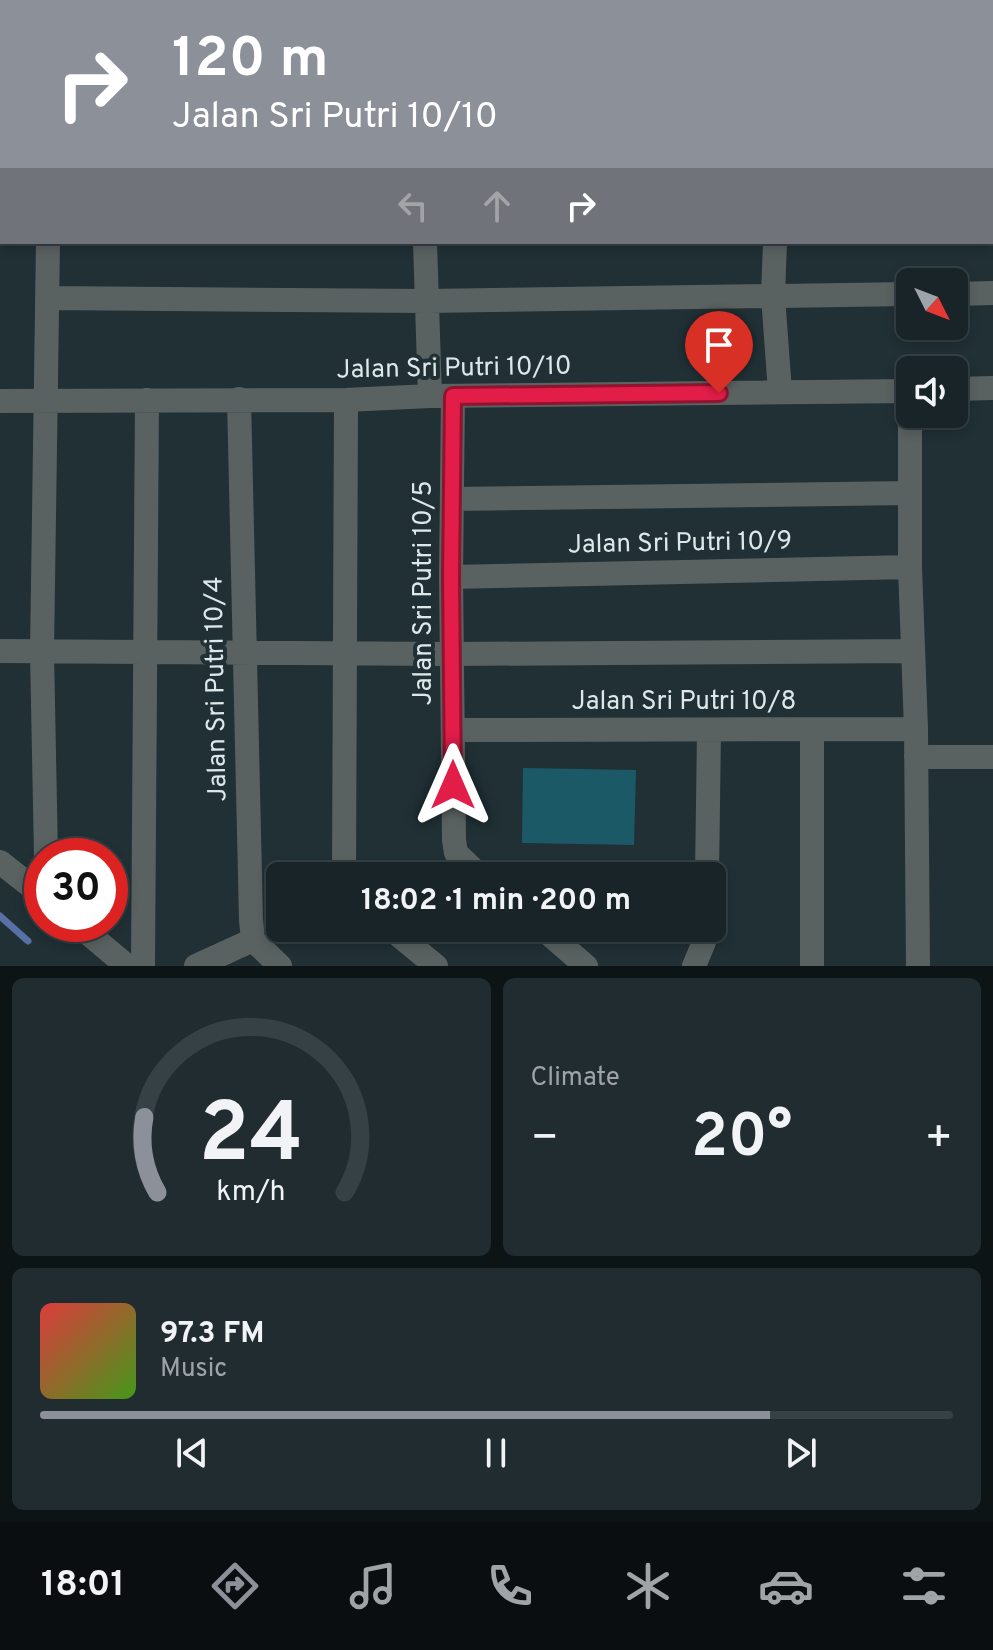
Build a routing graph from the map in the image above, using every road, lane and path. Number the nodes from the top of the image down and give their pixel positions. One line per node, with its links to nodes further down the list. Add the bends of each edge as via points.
1 (48, 244): 8 (street)
2 (425, 244): 9 (street, Jalan Sri Putri 10/5)
3 (775, 244): 7 (street)
4 (993, 293): 6 (street)
5 (896, 294): 7 (street)
6 (968, 294)
7 (773, 296): 9 (street); 13 (street)
8 (47, 298): 9 (street); 19 (street)
9 (427, 301): 14 (street, Jalan Sri Putri 10/5)
10 (993, 388): 11 (street)
11 (968, 389)
12 (896, 391): 13 (street, Jalan Sri Putri 10/10)
13 (780, 392): 14 (street, Jalan Sri Putri 10/10)
14 (442, 396): 17 (street, Jalan Sri Putri 10/10); 22 (street, Jalan Sri Putri 10/5)
15 (239, 399): 16 (street, Jalan Sri Putri 10/10); 17 (street, Jalan Sri Putri 10/10); 29 (street, Jalan Sri Putri 10/4)
16 (147, 400): 19 (street, Jalan Sri Putri 10/10); 28 (street)
17 (346, 400): 30 (street)
18 (0, 401): 19 (street, Jalan Sri Putri 10/10)
19 (44, 401): 27 (street)
20 (910, 428): 21 (street)
21 (909, 493): 22 (street); 23 (street)
22 (452, 499): 24 (street, Jalan Sri Putri 10/5)
23 (910, 567): 24 (street, Jalan Sri Putri 10/9); 26 (street)
24 (451, 577): 31 (street, Jalan Sri Putri 10/5)
25 (0, 651): 27 (street)
26 (913, 651): 31 (street); 32 (street)
27 (42, 652): 28 (street); 38 (street)
28 (145, 652): 29 (street); 50 (street)
29 (244, 652): 30 (street); 44 (street, Jalan Sri Putri 10/4)
30 (346, 652): 31 (street); 40 (street)
31 (452, 654): 33 (street, Jalan Sri Putri 10/5)
32 (916, 729): 34 (street, Jalan Sri Putri 10/8); 36 (street)
33 (453, 730): 35 (street, Jalan Sri Putri 10/8); 41 (street, Jalan Sri Putri 10/5, via 454,840 456,853)
34 (812, 730): 35 (street, Jalan Sri Putri 10/8); 56 (street)
35 (709, 731): 42 (street)
36 (916, 757): 37 (street); 57 (street)
37 (993, 757)
38 (46, 838)
39 (0, 862): 43 (street)
40 (344, 862)
41 (465, 862)
42 (707, 862)
43 (24, 881)
44 (253, 940): 51 (street); 52 (street)
45 (98, 942): 49 (street)
46 (407, 942): 53 (street)
47 (558, 942): 54 (street)
48 (704, 942): 55 (street)
49 (127, 966)
50 (143, 966)
51 (196, 966)
52 (280, 966)
53 (436, 966)
54 (586, 966)
55 (694, 966)
56 (812, 966)
57 (918, 966)

